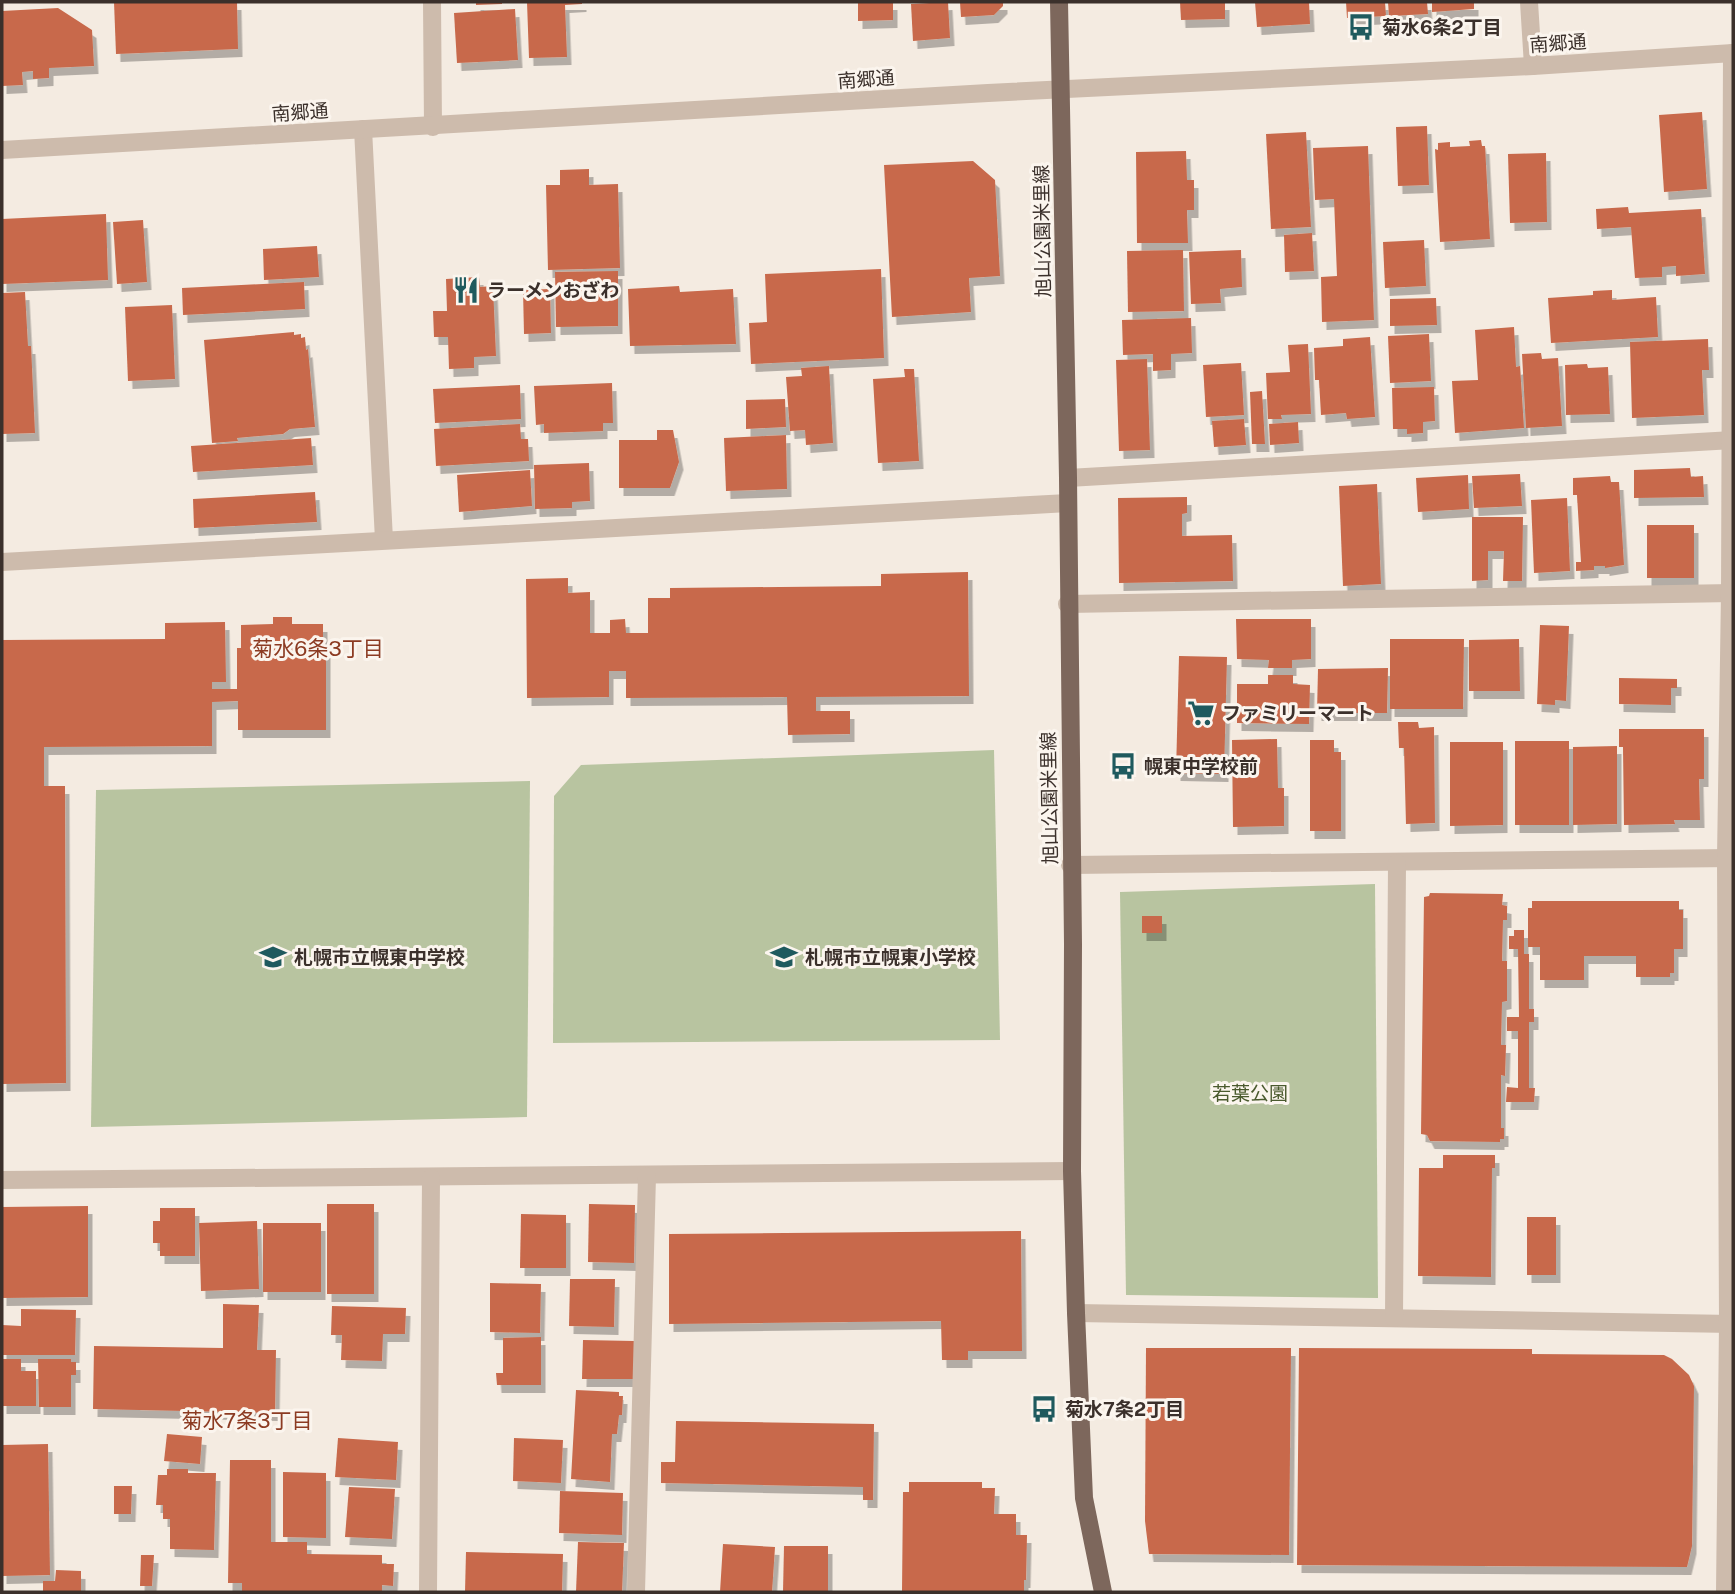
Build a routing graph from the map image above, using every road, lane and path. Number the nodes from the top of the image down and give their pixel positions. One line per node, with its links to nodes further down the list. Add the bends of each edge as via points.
1 (432, 2): 7 (street)
2 (1059, 2): 6 (main road, 旭山公園米里線)
3 (1529, 2): 5 (street)
4 (1733, 53): 5 (street, 南郷通); 10 (street)
5 (1533, 66): 6 (street, 南郷通)
6 (1060, 90): 7 (street, 南郷通); 11 (main road, 旭山公園米里線)
7 (433, 127): 8 (street, 南郷通)
8 (363, 129): 9 (street, 南郷通); 13 (street)
9 (2, 150)
10 (1731, 440): 11 (street); 15 (street)
11 (1068, 478): 12 (main road, 旭山公園米里線)
12 (1068, 503): 13 (street); 16 (main road, 旭山公園米里線)
13 (384, 540): 14 (street)
14 (2, 562)
15 (1732, 593): 16 (street); 17 (street)
16 (1068, 604): 19 (main road, 旭山公園米里線)
17 (1730, 858): 18 (street); 26 (street)
18 (1396, 863): 19 (street); 25 (street)
19 (1070, 865): 20 (main road, 旭山公園米里線)
20 (1072, 1171): 21 (street); 24 (main road, 旭山公園米里線)
21 (647, 1176): 22 (street); 28 (street)
22 (431, 1178): 23 (street); 27 (street)
23 (2, 1180)
24 (1076, 1313): 25 (street); 29 (main road, 旭山公園米里線, via 1084,1498)
25 (1394, 1318): 26 (street)
26 (1731, 1324): 30 (street)
27 (428, 1592)
28 (636, 1592)
29 (1103, 1592)
30 (1725, 1592)

